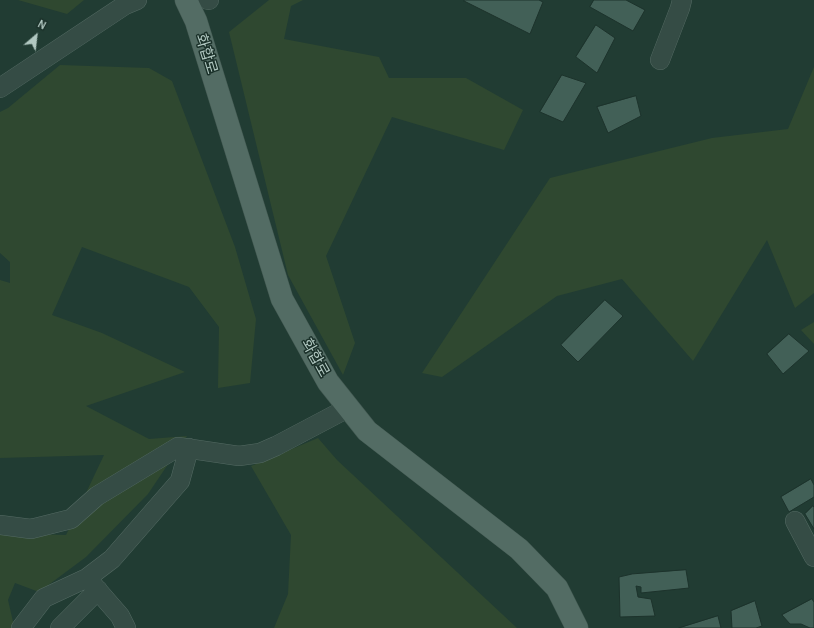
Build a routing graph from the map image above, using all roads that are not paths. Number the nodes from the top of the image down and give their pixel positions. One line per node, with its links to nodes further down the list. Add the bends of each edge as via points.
1 (137, 0): 5 (street)
2 (186, 0): 6 (main road, 화합로, via 196,21 282,299 328,382)
3 (682, 0): 4 (street)
4 (660, 60)
5 (0, 88)
6 (348, 408): 7 (street, via 260,453 239,456); 15 (main road, 화합로, via 367,431 519,549 557,588)
7 (189, 448): 9 (street, via 178,447 97,496 71,519 31,529); 11 (street, via 180,480)
8 (795, 521): 10 (street)
9 (0, 525)
10 (814, 557)
11 (93, 584): 12 (street, via 44,598); 13 (street); 14 (street, via 120,616)
12 (21, 628)
13 (60, 628)
14 (126, 628)
15 (578, 628)

